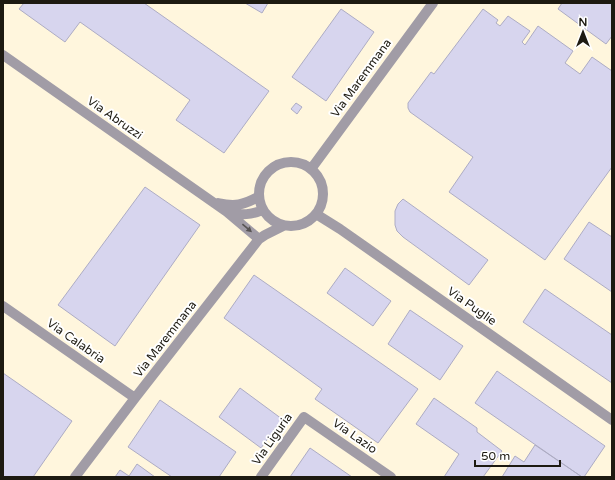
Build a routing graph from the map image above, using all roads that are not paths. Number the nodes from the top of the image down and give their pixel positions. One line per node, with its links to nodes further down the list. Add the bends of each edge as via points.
1 (432, 3): 3 (street, Via Maremmana)
2 (3, 56): 5 (street, Via Abruzzi)
3 (312, 169): 4 (street, via 294,162 274,166 262,178); 8 (street, via 323,188 322,203)
4 (258, 197): 5 (street, Via Abruzzi, via 236,205); 6 (street)
5 (212, 201): 7 (street, Via Abruzzi)
6 (263, 210): 7 (street, via 242,215); 9 (street, via 271,220)
7 (227, 212): 10 (street, Via Abruzzi, one-way to 10)
8 (316, 214): 9 (street, via 298,226); 14 (street, Via Puglie)
9 (283, 226): 10 (street, Via Maremmana)
10 (259, 239): 12 (street, Via Maremmana)
11 (3, 306): 12 (street, Via Calabria)
12 (135, 398): 15 (street, Via Maremmana)
13 (304, 417): 16 (street, Via Liguria); 17 (street, Via Lazio)
14 (612, 420)
15 (75, 477)
16 (261, 477)
17 (391, 477)

